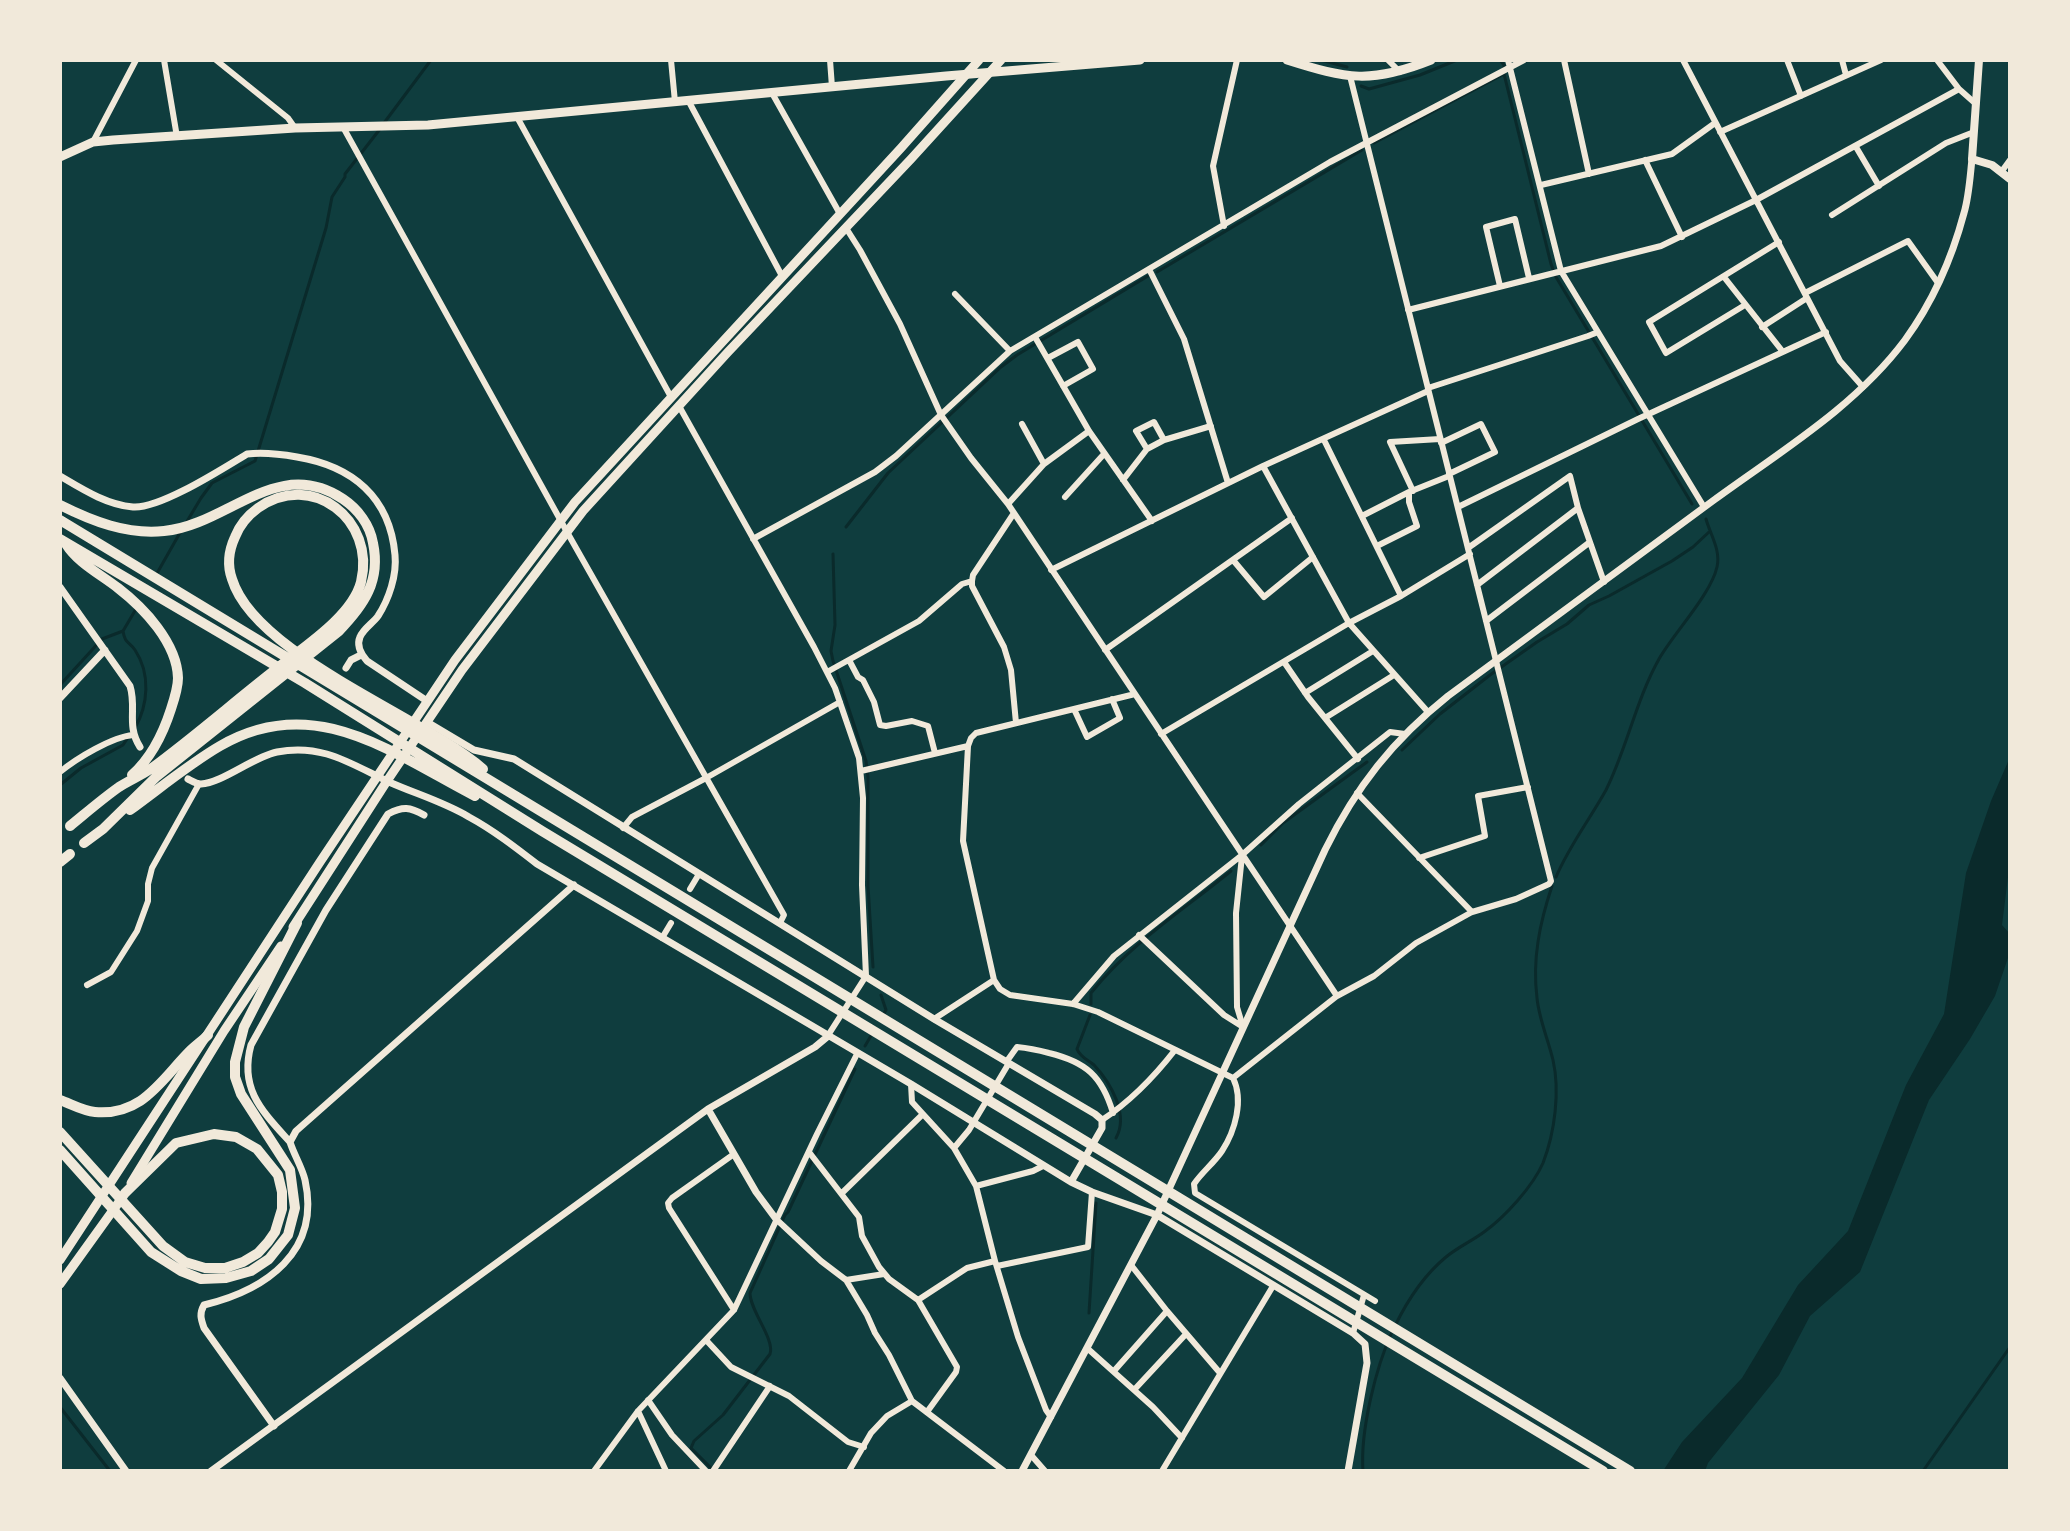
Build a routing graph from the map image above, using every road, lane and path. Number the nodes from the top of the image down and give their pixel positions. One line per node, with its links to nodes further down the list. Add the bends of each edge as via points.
1 (136, 60): 41 (street)
2 (164, 60): 40 (street)
3 (216, 60): 37 (street, via 288,118)
4 (671, 60): 32 (street)
5 (830, 60): 27 (street)
6 (979, 60): 24 (main road)
7 (1001, 60): 23 (main road)
8 (1140, 60): 23 (main road)
9 (1237, 60): 56 (street, via 1213,166)
10 (1287, 60): 26 (main road)
11 (1388, 60): 22 (street)
12 (1431, 60): 22 (main road)
13 (1524, 60): 21 (street)
14 (1564, 60): 49 (street)
15 (1683, 60): 35 (street)
16 (1787, 60): 30 (street)
17 (1842, 60): 25 (street)
18 (1881, 60): 25 (street)
19 (1937, 60): 28 (street)
20 (1979, 60): 33 (main road)
21 (1509, 64): 42 (street); 51 (street)
22 (1400, 72): 26 (main road)
23 (988, 73): 24 (main road); 57 (main road)
24 (965, 74): 27 (main road); 54 (main road)
25 (1846, 75): 30 (street)
26 (1350, 76): 42 (street)
27 (832, 87): 29 (main road)
28 (1959, 89): 33 (street); 43 (street)
29 (772, 93): 31 (main road); 54 (street)
30 (1800, 96): 38 (street)
31 (688, 100): 32 (main road); 62 (street)
32 (675, 102): 34 (main road)
33 (1976, 104): 39 (main road)
34 (517, 117): 36 (main road); 81 (street)
35 (1715, 123): 38 (street); 46 (street, via 1672,154)
36 (343, 127): 37 (main road); 110 (street)
37 (296, 129): 40 (main road)
38 (1720, 132): 53 (street)
39 (1974, 132): 45 (main road); 52 (street, via 1946,143)
40 (177, 137): 41 (main road)
41 (93, 142): 44 (main road)
42 (1367, 142): 56 (street); 70 (street)
43 (1856, 147): 52 (street); 53 (street)
44 (60, 157)
45 (1972, 159): 48 (main road); 65 (street, via 1965,211)
46 (1645, 160): 49 (street); 58 (street)
47 (2010, 160): 48 (street)
48 (2002, 171): 50 (main road)
49 (1589, 174): 51 (street)
50 (2010, 179)
51 (1541, 185): 61 (street)
52 (1879, 186): 55 (street)
53 (1756, 200): 58 (street); 59 (street)
54 (840, 214): 62 (main road)
55 (1832, 215)
56 (1224, 226): 60 (street)
57 (846, 228): 82 (main road); 83 (street, via 900,324)
58 (1682, 237): 61 (street, via 1661,246)
59 (1779, 242): 63 (street); 68 (street)
60 (1149, 269): 74 (street); 86 (street, via 1184,339)
61 (1557, 272): 64 (street); 73 (street)
62 (783, 276): 81 (main road)
63 (1724, 277): 69 (street); 69 (street, via 1649,322 1665,353)
64 (1529, 278): 66 (street); 66 (street, via 1515,219 1486,226)
65 (1938, 283): 68 (street, via 1908,241); 79 (street, via 1906,338)
66 (1500, 286): 70 (street)
67 (955, 294): 75 (street)
68 (1806, 296): 71 (street); 72 (street)
69 (1745, 305): 71 (street)
70 (1408, 310): 80 (street)
71 (1762, 327): 76 (street)
72 (1826, 332): 76 (street); 79 (street, via 1840,361)
73 (1593, 334): 80 (street); 84 (street)
74 (1035, 337): 75 (street); 77 (street)
75 (1011, 351): 83 (street)
76 (1783, 352): 84 (street)
77 (1047, 358): 78 (street); 78 (street, via 1078,342 1094,369)
78 (1064, 386): 87 (street)
79 (1863, 387): 104 (street)
80 (1428, 390): 89 (street); 90 (street)
81 (671, 397): 110 (main road)
82 (679, 406): 112 (main road); 113 (street)
83 (941, 415): 101 (street); 113 (street, via 875,472)
84 (1643, 417): 103 (street); 104 (street)
85 (1022, 424): 93 (street)
86 (1211, 426): 88 (street); 98 (street)
87 (1089, 431): 92 (street); 93 (street)
88 (1164, 440): 91 (street); 91 (street, via 1154,422 1136,431)
89 (1323, 440): 94 (street); 107 (street)
90 (1441, 441): 95 (street); 95 (street, via 1481,424 1495,452); 99 (street, via 1390,442)
91 (1147, 449): 97 (street)
92 (1104, 454): 97 (street); 100 (street)
93 (1044, 464): 101 (street)
94 (1263, 466): 98 (street); 108 (street)
95 (1449, 475): 99 (street); 103 (street)
96 (60, 476): 131 (street, via 102,498 134,507 158,502 247,454 295,456 344,472 369,490 385,513 393,534 393,578 378,615 360,637)
97 (1123, 480): 111 (street)
98 (1228, 483): 111 (street)
99 (1411, 491): 107 (street); 116 (street, via 1409,502 1417,526)
100 (1065, 497)
101 (1008, 504): 106 (street)
102 (60, 505): 170 (highway, via 102,524 138,532 180,529 271,488 299,484 336,495 358,512 372,537 376,554 368,594 339,631 157,776)
103 (1458, 507): 117 (street)
104 (1704, 507): 122 (street)
105 (1578, 508): 115 (street); 117 (street, via 1570,476); 123 (street)
106 (1014, 513): 120 (street); 121 (street)
107 (1362, 516): 116 (street)
108 (1292, 518): 118 (street); 119 (street)
109 (60, 520): 136 (highway)
110 (561, 521): 112 (street); 143 (main road)
111 (1152, 521): 120 (street)
112 (567, 532): 148 (main road); 160 (street)
113 (753, 539): 137 (street)
114 (62, 540): 165 (highway, via 73,555 145,612 162,633 178,677 163,735 141,766); 171 (highway, via 305,683)
115 (1590, 542): 122 (street); 126 (street)
116 (1377, 546): 125 (street)
117 (1469, 551): 123 (street); 125 (street)
118 (1313, 557): 119 (street, via 1264,597); 127 (street)
119 (1233, 560): 129 (street)
120 (1051, 570): 129 (street)
121 (972, 581): 132 (street, via 962,584 919,621); 149 (street, via 1004,647 1011,670)
122 (1604, 582): 134 (street)
123 (1477, 585): 126 (street)
124 (60, 587): 128 (street)
125 (1401, 596): 127 (street)
126 (1486, 621): 134 (street)
127 (1350, 623): 130 (street); 133 (street)
128 (104, 649): 141 (street); 150 (street, via 133,693)
129 (1106, 650): 140 (street)
130 (1373, 651): 138 (street); 139 (street)
131 (361, 655): 135 (street); 143 (street)
132 (849, 660): 137 (street); 155 (street, via 864,680 880,725 912,721 927,726)
133 (1284, 662): 139 (street); 151 (street)
134 (1497, 666): 146 (street); 164 (street)
135 (346, 668)
136 (320, 672): 165 (highway, via 279,639 254,615 234,586 229,571 238,527 248,516 280,497 312,496 336,507 349,520 363,549 360,584 353,600 334,622 222,712 150,769); 265 (highway, via 550,816)
137 (827, 672): 144 (street)
138 (1394, 675): 146 (street); 147 (street)
139 (1305, 693): 147 (street)
140 (1135, 694): 142 (street); 151 (street)
141 (60, 698)
142 (1113, 699): 145 (street); 145 (street, via 1120,718 1087,737)
143 (427, 701): 159 (main road)
144 (840, 702): 157 (street); 160 (street)
145 (1074, 709): 149 (street)
146 (1428, 712): 152 (street)
147 (1325, 718): 156 (street)
148 (427, 722): 162 (main road); 169 (street, via 474,750 514,759)
149 (1016, 723): 153 (street, via 976,733)
150 (133, 734): 154 (street); 158 (street, via 112,740)
151 (1161, 734): 174 (street)
152 (1405, 734): 156 (street, via 1390,732); 166 (street)
153 (968, 746): 155 (street); 188 (street, via 963,841)
154 (140, 747)
155 (935, 753): 157 (street)
156 (1358, 759): 174 (street)
157 (861, 771): 187 (street)
158 (60, 772)
159 (378, 775): 162 (street); 163 (street, via 311,748 276,752); 194 (main road)
160 (706, 778): 169 (street, via 632,817); 183 (street, via 784,915)
161 (188, 779): 163 (street)
162 (387, 781): 178 (street, via 467,815); 181 (main road)
163 (199, 784): 189 (street, via 152,868 148,901 138,931 111,972)
164 (1528, 787): 175 (street, via 1478,795 1485,836); 180 (street, via 1551,880 1516,898)
165 (118, 788): 168 (highway)
166 (1357, 794): 175 (street); 184 (street)
167 (424, 815): 209 (street, via 406,807 388,814 326,910 251,1045 247,1073 252,1091)
168 (70, 826)
169 (623, 828): 177 (street)
170 (103, 829): 171 (highway, via 219,746 263,728 306,723 379,744); 172 (highway)
171 (542, 831): 264 (highway)
172 (84, 843)
173 (70, 854): 176 (highway)
174 (1242, 855): 184 (street); 185 (street); 193 (street, via 1236,913 1237,1007)
175 (1419, 858): 180 (street)
176 (60, 862)
177 (699, 874): 179 (street); 183 (street)
178 (573, 885): 186 (street); 209 (street, via 296,1131)
179 (690, 889)
180 (1472, 912): 190 (street, via 1416,943 1374,976)
181 (297, 922): 211 (highway, via 244,1027 235,1062 241,1094 290,1170 295,1208 288,1235 269,1259 251,1271 226,1278 201,1279 181,1271 151,1252); 218 (main road, via 224,1031)
182 (671, 922): 186 (street)
183 (780, 923): 187 (street)
184 (1290, 926): 190 (street); 193 (street)
185 (1142, 937): 191 (street, via 1114,956); 193 (street, via 1224,1015)
186 (662, 938): 195 (street)
187 (866, 976): 192 (street); 195 (street)
188 (993, 980): 191 (street, via 1010,995); 192 (street)
189 (87, 985)
190 (1337, 996): 200 (street)
191 (1073, 1004): 196 (street, via 1116,1020)
192 (934, 1019): 198 (street)
193 (1243, 1027): 199 (street)
194 (208, 1035): 202 (highway, via 162,1084 128,1107 95,1112); 222 (main road)
195 (827, 1036): 197 (street); 203 (street, via 815,1047)
196 (1175, 1050): 199 (street); 204 (street, via 1156,1074)
197 (857, 1054): 201 (street); 213 (street)
198 (1008, 1062): 204 (street, via 1017,1047 1023,1047 1083,1064); 206 (street); 207 (street)
199 (1223, 1073): 200 (street); 220 (street)
200 (1233, 1078): 229 (street, via 1238,1100 1236,1119 1222,1150 1194,1184 1195,1193)
201 (911, 1084): 205 (street, via 912,1102); 207 (street)
202 (60, 1100)
203 (708, 1109): 212 (street); 248 (street)
204 (1116, 1110): 206 (street)
205 (923, 1114): 210 (street); 219 (street)
206 (1102, 1120): 215 (street, via 1097,1139)
207 (973, 1122): 210 (street); 214 (street)
208 (60, 1132): 218 (highway, via 163,1246 185,1262 205,1268 225,1268 243,1262 268,1242 282,1209 278,1175 257,1149 236,1137 214,1134 176,1143)
209 (290, 1142): 248 (street, via 306,1180 308,1205 297,1247 268,1279 204,1305 200,1318)
210 (954, 1148): 216 (street)
211 (60, 1150)
212 (734, 1154): 221 (street); 232 (street, via 668,1203)
213 (812, 1156): 219 (street); 221 (street)
214 (1043, 1166): 215 (street); 216 (street)
215 (1071, 1182): 217 (street)
216 (976, 1186): 223 (street)
217 (1092, 1192): 220 (street); 223 (street, via 1088,1247)
218 (125, 1193): 227 (main road)
219 (842, 1193): 225 (street, via 859,1217 862,1236)
220 (1157, 1215): 224 (street); 228 (street)
221 (776, 1219): 226 (street); 232 (street)
222 (60, 1260)
223 (996, 1264): 230 (street, via 967,1268); 247 (street, via 1018,1337)
224 (1131, 1265): 233 (street); 237 (street)
225 (884, 1274): 226 (street); 230 (street)
226 (846, 1280): 244 (street)
227 (60, 1284)
228 (1274, 1286): 234 (street); 239 (street)
229 (1364, 1295): 231 (street); 234 (street)
230 (918, 1300): 246 (street, via 957,1367)
231 (1375, 1301)
232 (734, 1310): 236 (street)
233 (1167, 1311): 235 (street); 238 (street)
234 (1353, 1333): 263 (street, via 1365,1344 1367,1363)
235 (1186, 1334): 239 (street); 242 (street)
236 (706, 1340): 241 (street, via 731,1367); 243 (street)
237 (1087, 1348): 238 (street); 247 (street)
238 (1114, 1371): 242 (street)
239 (1221, 1373): 249 (street)
240 (60, 1378): 252 (street)
241 (770, 1386): 250 (street, via 848,1442); 257 (street)
242 (1134, 1390): 249 (street)
243 (648, 1400): 245 (street); 256 (street, via 672,1435)
244 (912, 1401): 246 (street); 250 (street, via 887,1416)
245 (638, 1411): 254 (street); 255 (street)
246 (927, 1412): 259 (street)
247 (1051, 1417): 251 (street)
248 (274, 1426): 253 (street)
249 (1182, 1438): 262 (street)
250 (864, 1447): 258 (street)
251 (1031, 1455): 260 (street); 261 (street)
252 (126, 1471)
253 (212, 1471)
254 (594, 1471)
255 (666, 1471)
256 (706, 1471)
257 (713, 1471)
258 (849, 1471)
259 (1004, 1471)
260 (1022, 1471)
261 (1046, 1471)
262 (1162, 1471)
263 (1348, 1471)
264 (1603, 1471)
265 (1630, 1471)

